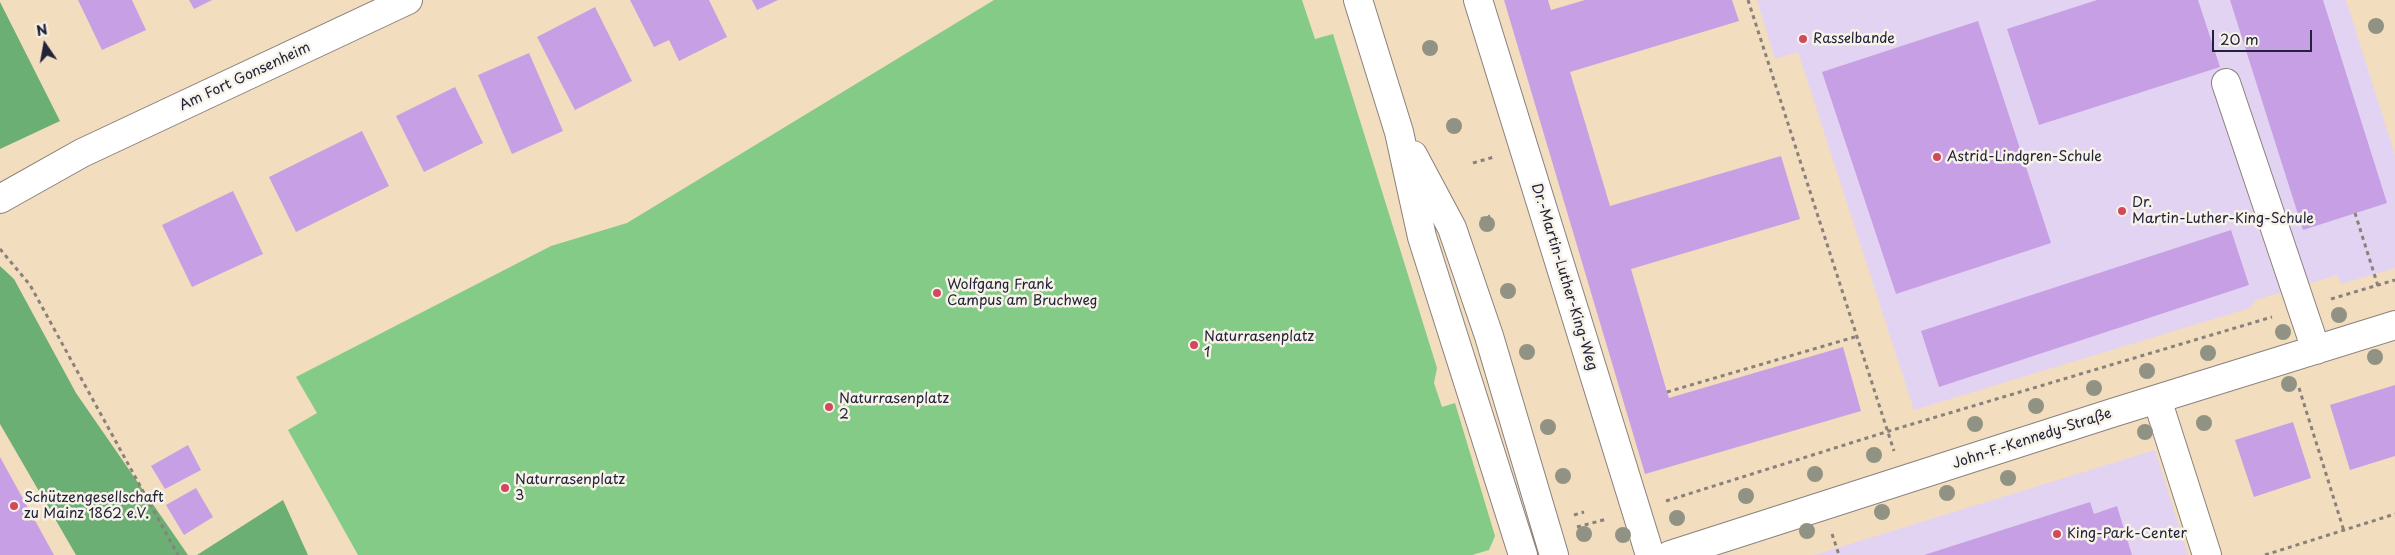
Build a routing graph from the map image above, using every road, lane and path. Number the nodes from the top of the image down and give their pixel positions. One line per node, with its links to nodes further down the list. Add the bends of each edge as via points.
1 (408, 0): 7 (street, Am Fort Gonsenheim)
2 (1358, 0): 6 (street)
3 (1478, 0): 23 (street, Dr.-Martin-Luther-King-Weg)
4 (1748, 0): 16 (path)
5 (2226, 83): 14 (street)
6 (1399, 132): 28 (street, via 1422,237); 29 (street, via 1452,228 1489,336)
7 (82, 153): 8 (street, Am Fort Gonsenheim); 9 (street, Am Fort Gonsenheim)
8 (0, 182)
9 (0, 199)
10 (2355, 213): 13 (path)
11 (0, 250): 27 (path, via 30,285)
12 (2395, 280): 13 (path)
13 (2378, 286): 14 (path)
14 (2302, 308): 17 (street); 21 (path)
15 (2395, 326): 17 (street, John-F.-Kennedy-Straße)
16 (1858, 336): 19 (path); 21 (path)
17 (2316, 350): 18 (street, John-F.-Kennedy-Straße)
18 (2290, 358): 20 (street, John-F.-Kennedy-Straße); 26 (path)
19 (1667, 392)
20 (2157, 399): 22 (street, John-F.-Kennedy-Straße); 32 (street)
21 (1889, 431): 22 (path); 23 (path)
22 (1902, 480): 31 (street, John-F.-Kennedy-Straße)
23 (1636, 510): 25 (path); 30 (street, Dr.-Martin-Luther-King-Weg)
24 (2395, 514): 26 (path)
25 (1572, 529)
26 (2344, 531): 33 (path)
27 (178, 555)
28 (1523, 555)
29 (1554, 555)
30 (1650, 555)
31 (1670, 555)
32 (2207, 555)
33 (2265, 555)

